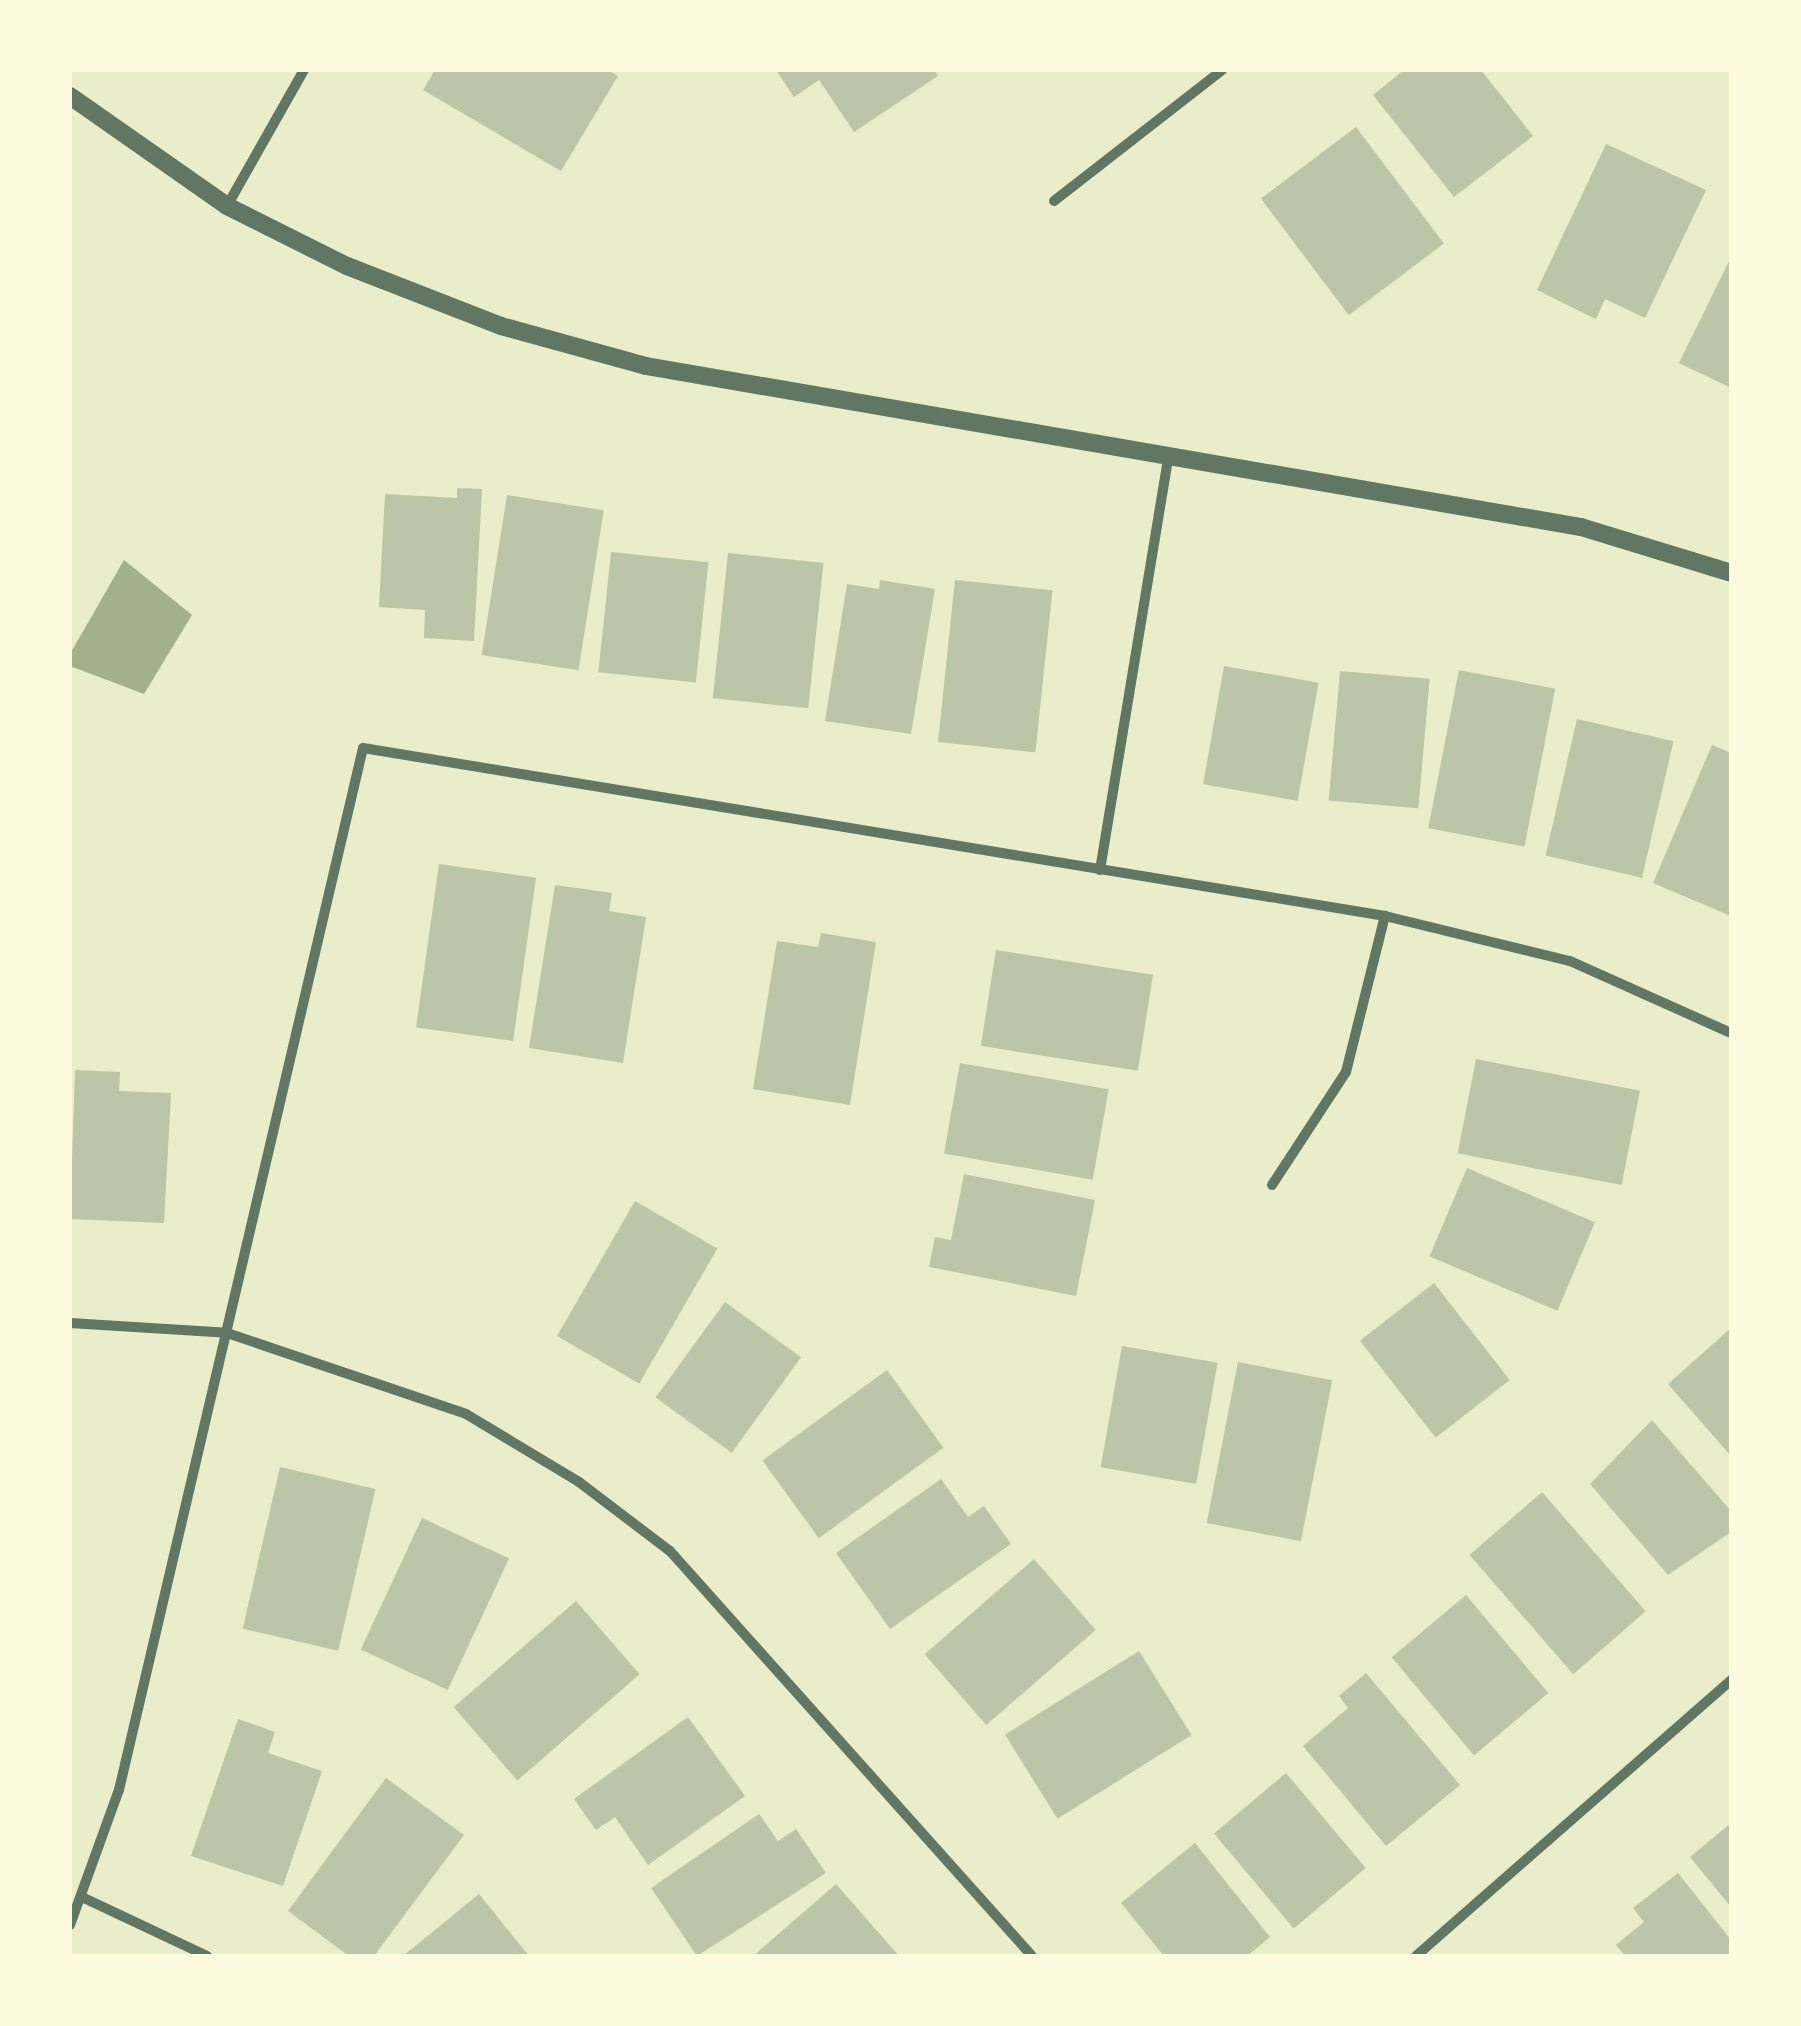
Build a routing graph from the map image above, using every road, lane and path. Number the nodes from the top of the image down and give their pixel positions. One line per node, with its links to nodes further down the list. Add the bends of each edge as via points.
1 (304, 70): 5 (street)
2 (1222, 70): 4 (street)
3 (70, 96): 5 (street)
4 (1054, 201)
5 (227, 206): 6 (street, via 347,266 484,319 646,366)
6 (1170, 452): 7 (street, via 1581,527); 8 (street)
7 (1731, 572)
8 (1100, 870): 9 (street); 13 (street, via 363,748)
9 (1386, 916): 10 (street, via 1570,961); 11 (street, via 1346,1072)
10 (1731, 1033)
11 (1272, 1185)
12 (70, 1323): 13 (street)
13 (227, 1333): 15 (street, via 119,1790); 18 (street, via 466,1414 578,1482 670,1551)
14 (1731, 1680): 19 (street)
15 (84, 1898): 16 (street); 17 (street)
16 (70, 1925)
17 (207, 1956)
18 (1032, 1956)
19 (1416, 1956)

